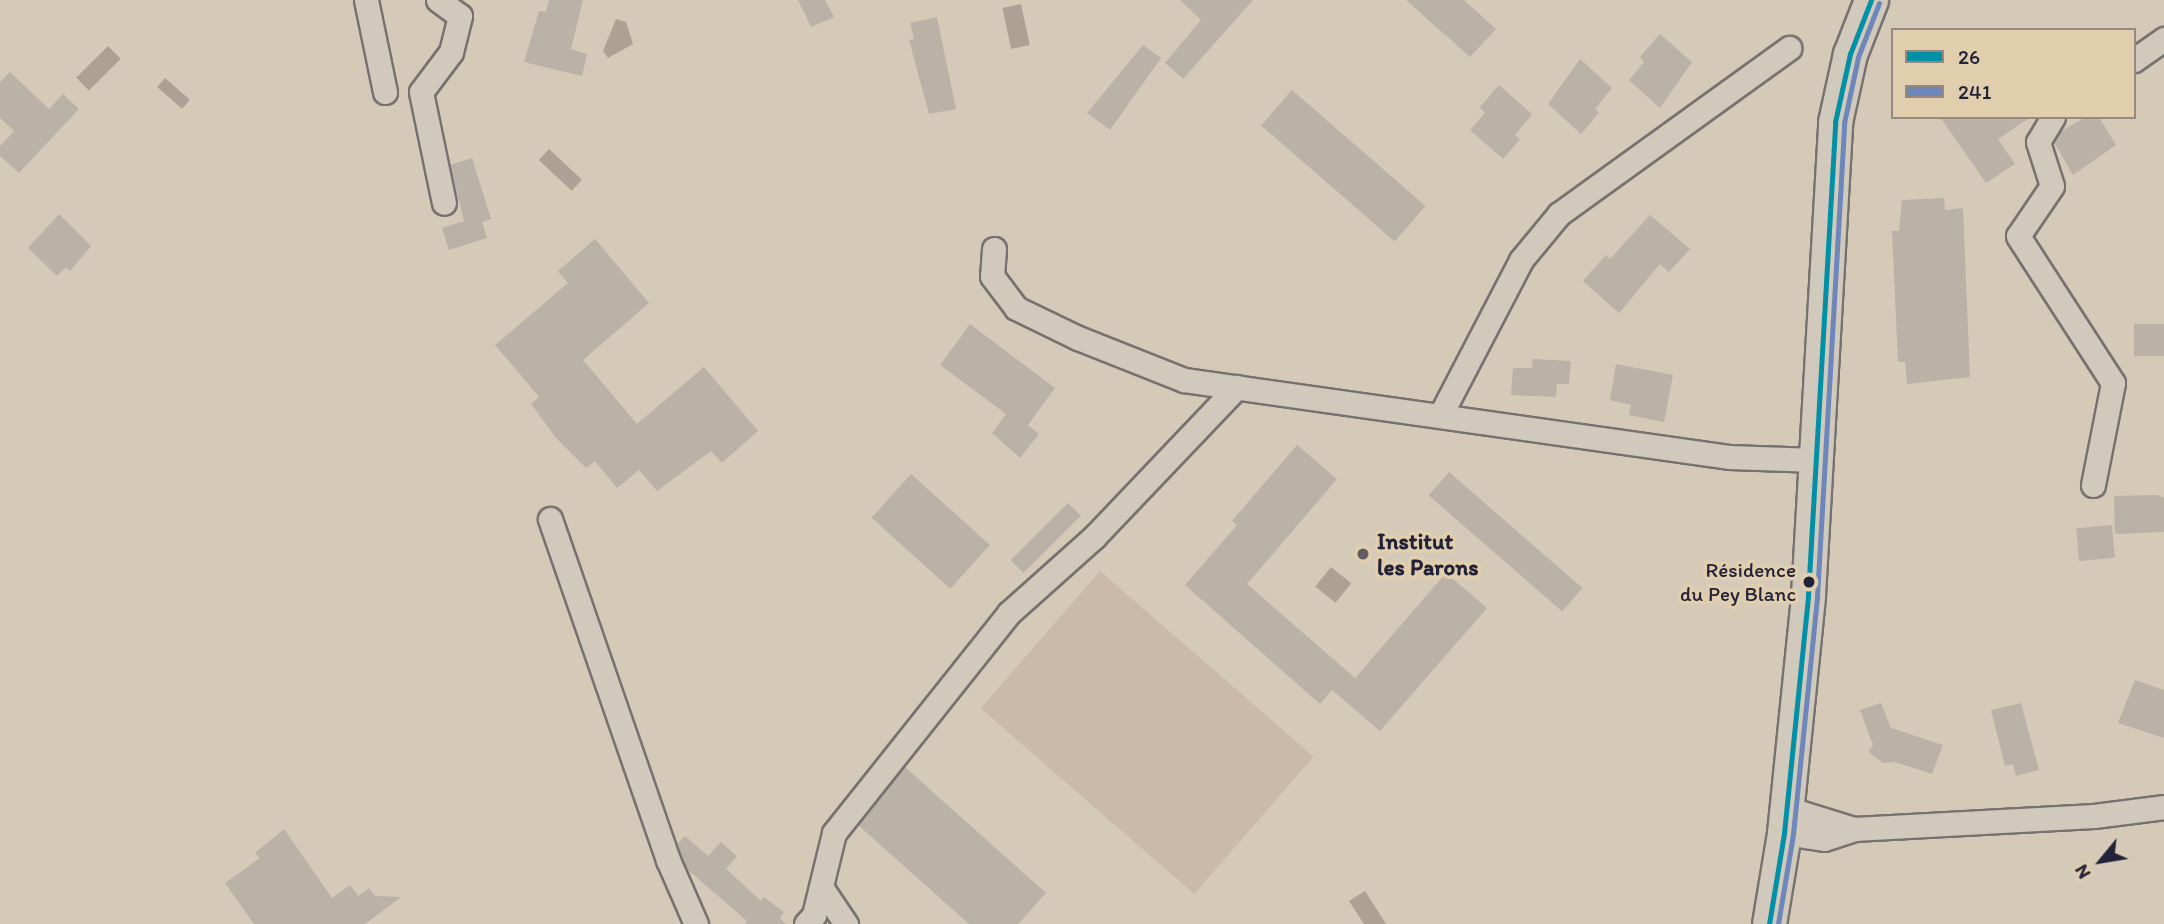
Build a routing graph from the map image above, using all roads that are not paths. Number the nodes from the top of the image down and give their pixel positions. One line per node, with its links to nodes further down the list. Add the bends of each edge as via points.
1 (438, 0): 9 (street, via 460,16 451,52 421,92)
2 (1871, 0): 13 (street, via 1850,54 1835,122)
3 (370, 4): 7 (street)
4 (2164, 40): 6 (street)
5 (1789, 48): 12 (street, via 1559,214 1521,260)
6 (2136, 60)
7 (385, 92)
8 (2052, 119): 14 (street, via 2038,142 2052,186 2018,236 2113,383)
9 (444, 203)
10 (994, 249): 11 (street, via 992,276 1016,308 1077,338 1184,380)
11 (1237, 387): 12 (street); 18 (street, via 1094,537 1009,613 834,833)
12 (1441, 414): 13 (street, via 1729,457)
13 (1816, 460): 17 (street)
14 (2093, 485)
15 (550, 520): 19 (street, via 668,860)
16 (2164, 807): 17 (street, via 2094,816 1854,829)
17 (1785, 821): 22 (street)
18 (821, 887): 20 (street, via 814,915); 21 (street)
19 (695, 924)
20 (806, 924)
21 (846, 924)
22 (1769, 924)

